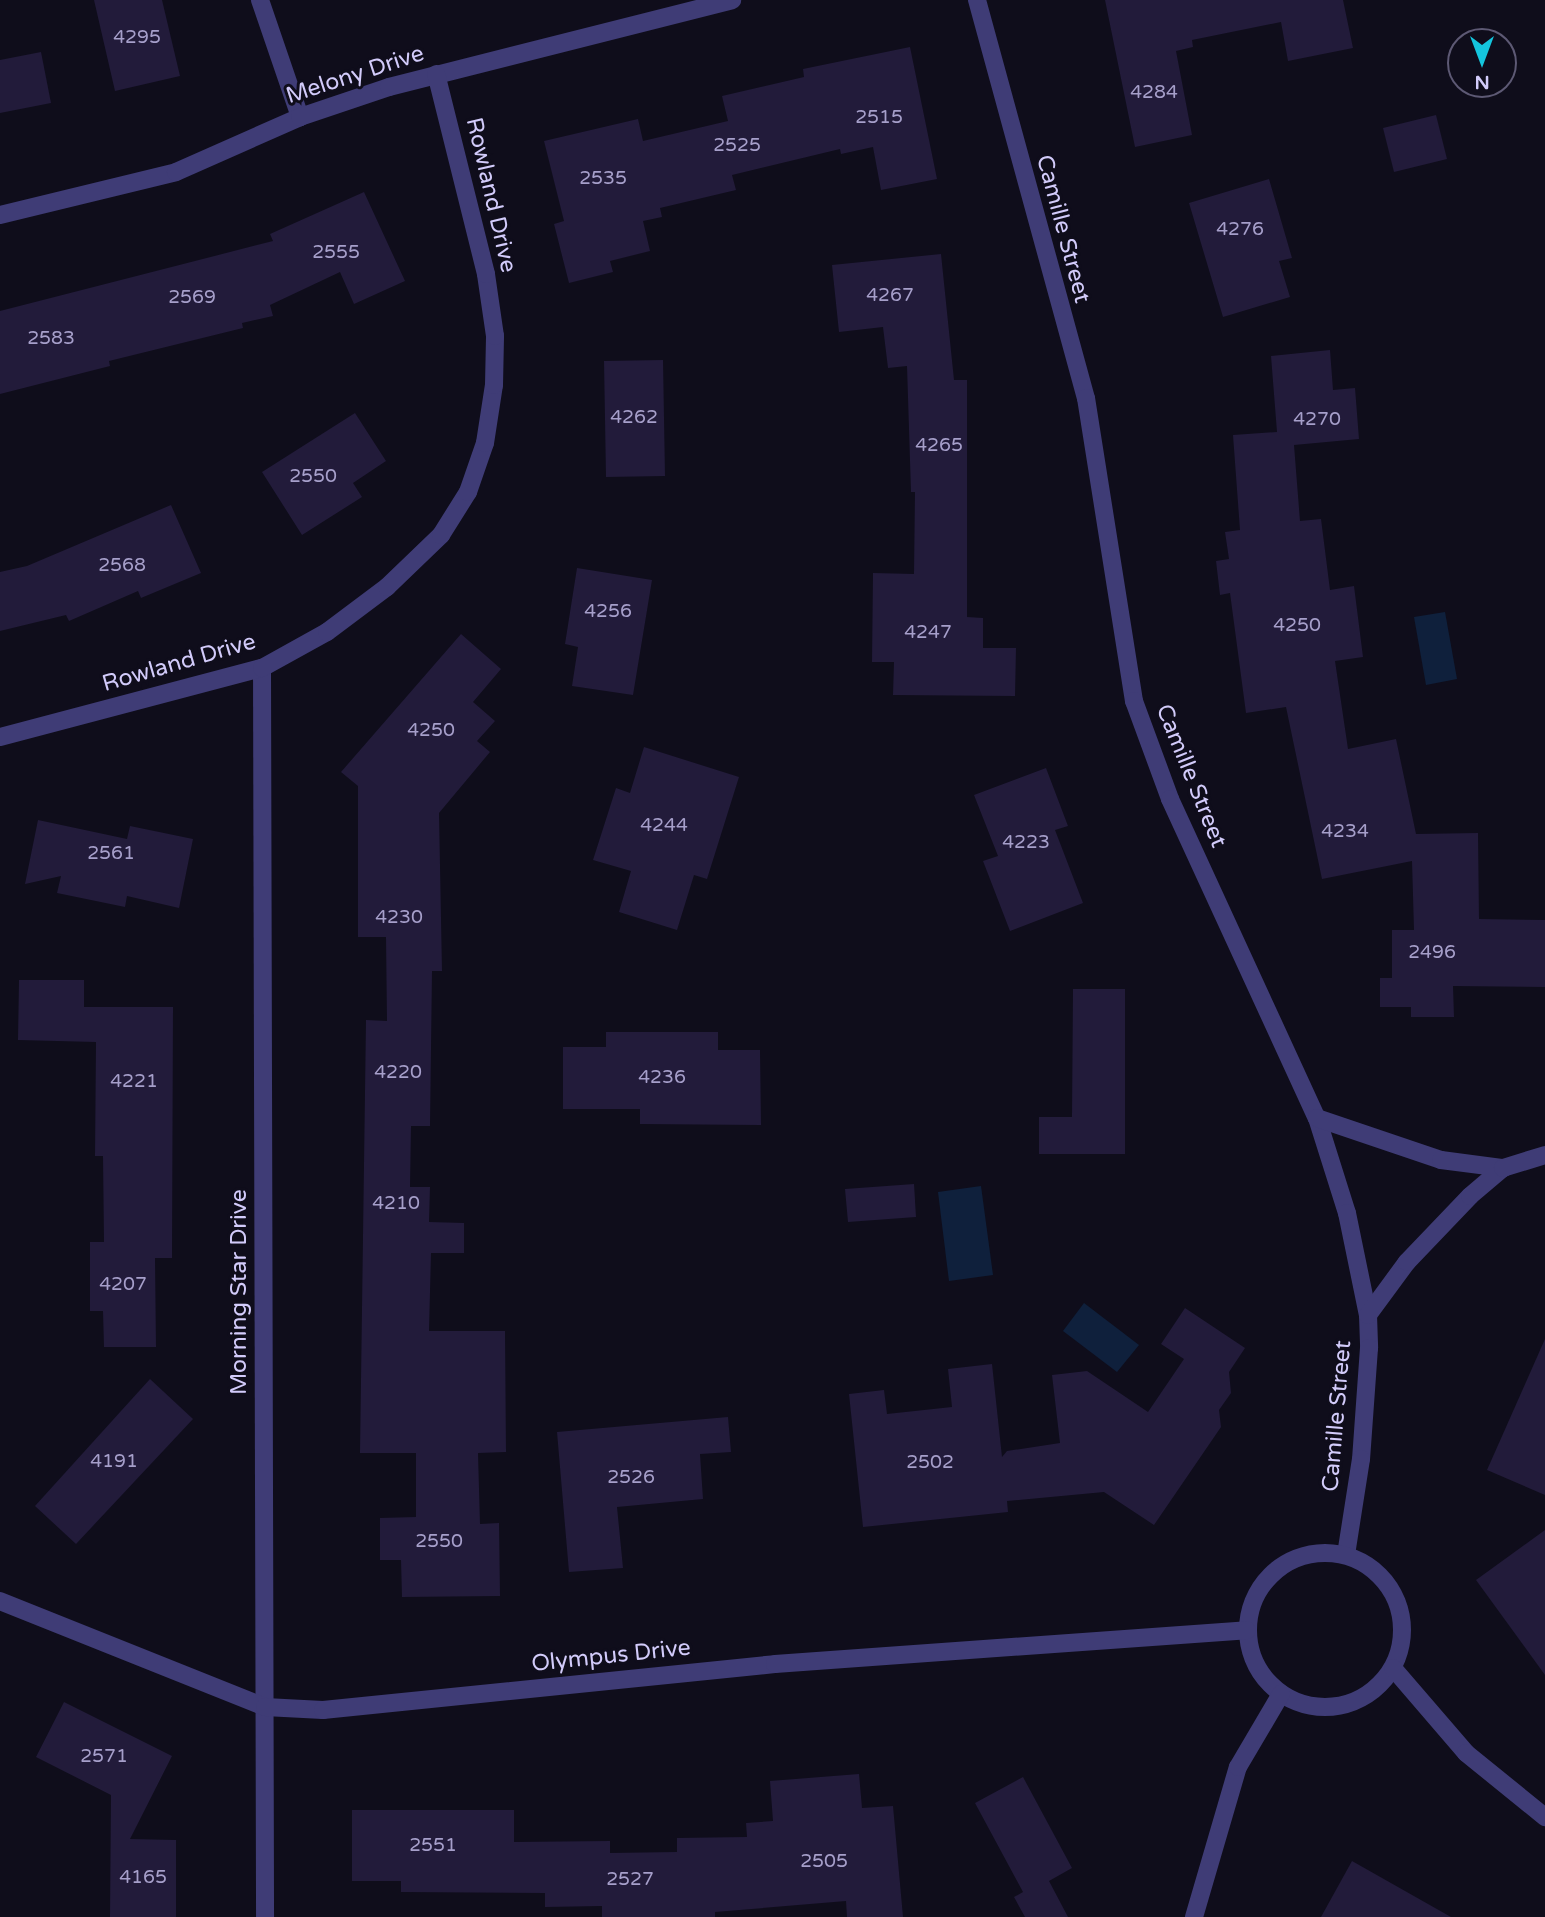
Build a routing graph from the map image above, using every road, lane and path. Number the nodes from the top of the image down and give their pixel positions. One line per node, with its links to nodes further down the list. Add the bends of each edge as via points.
1 (260, 0): 5 (street)
2 (732, 0): 4 (street, Melony Drive)
3 (977, 0): 9 (street, Camille Street, via 1086,398 1134,701 1170,799)
4 (436, 74): 5 (street, Melony Drive); 7 (street, Rowland Drive, via 486,274 495,336 494,385 485,443 468,492 441,536 387,587 327,632)
5 (299, 117): 6 (street, Melony Drive, via 176,172)
6 (0, 215)
7 (262, 668): 8 (street, Rowland Drive); 18 (street, Morning Star Drive)
8 (0, 737)
9 (1317, 1118): 11 (street, via 1441,1160); 12 (street, Camille Street, via 1347,1213)
10 (1545, 1155): 11 (street)
11 (1503, 1168): 12 (street, via 1440,1225)
12 (1368, 1315): 13 (street, Camille Street, via 1363,1446)
13 (1346, 1555): 15 (street, via 1298,1557 1278,1569 1261,1585); 16 (street, via 1385,1580 1397,1600 1403,1623)
14 (0, 1601): 18 (street, Olympus Drive)
15 (1247, 1630): 17 (street, via 1251,1655 1263,1677); 18 (street, Olympus Drive, via 775,1664 373,1707)
16 (1393, 1668): 17 (street, via 1366,1695 1330,1708 1305,1705); 19 (street, via 1466,1753)
17 (1281, 1694): 21 (street, via 1238,1767)
18 (265, 1707): 20 (street, Morning Star Drive)
19 (1545, 1816)
20 (265, 1917)
21 (1194, 1917)

